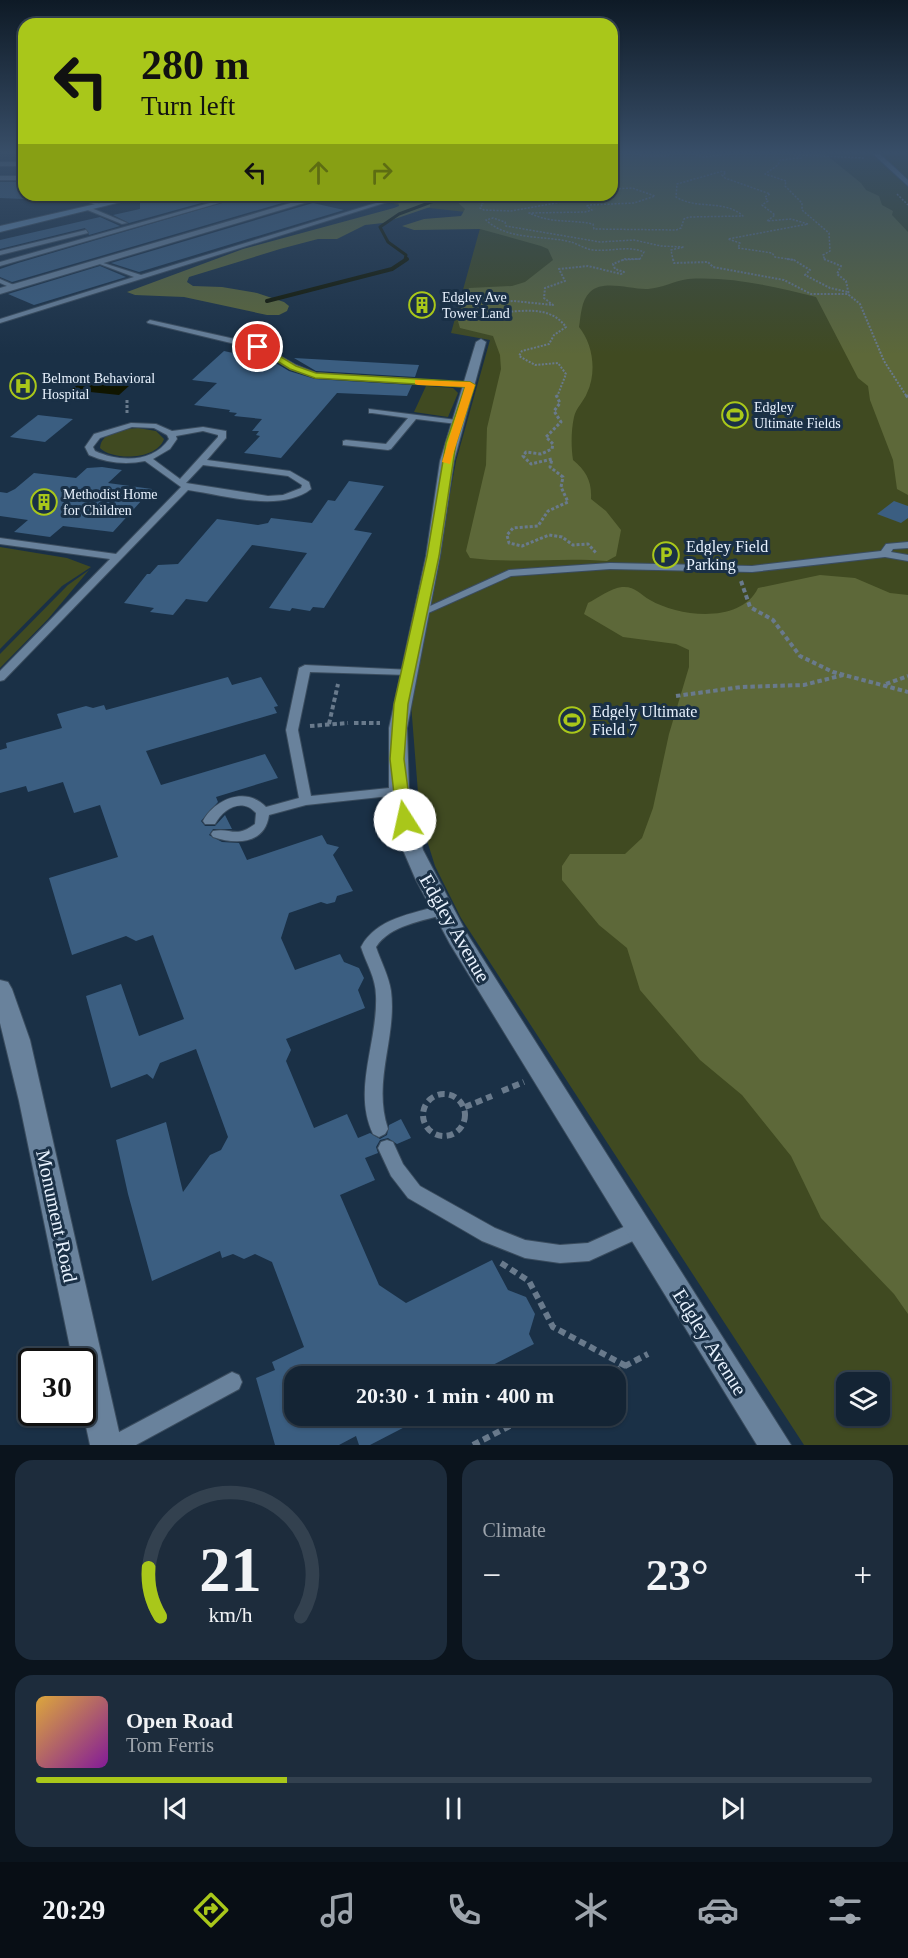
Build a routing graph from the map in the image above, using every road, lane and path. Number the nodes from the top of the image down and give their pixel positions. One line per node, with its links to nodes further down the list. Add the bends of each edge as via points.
1 (33, 220): 14 (main road)
2 (118, 220): 13 (lane)
3 (135, 220): 13 (lane)
4 (153, 220): 17 (lane)
5 (242, 220): 16 (street)
6 (326, 220): 18 (lane)
7 (486, 220): 41 (path, via 502,230 570,241 588,249 644,252 640,259 613,264 624,272 621,274 588,266 559,269 565,281 544,288 544,297 553,305 485,303 487,310 494,312 544,311 565,325 552,342 522,351 519,356 535,365 558,363 566,374 556,394 560,403 554,411 561,422 546,437 552,448 541,454 526,452 523,456 531,464 552,459 550,467 563,477 561,487 568,502 548,511 538,526 514,527 507,535 509,543 522,546 549,535 557,536 573,545 588,544 594,552 609,559)
8 (500, 220): 22 (path, via 506,226 600,242 636,240 665,247 684,246 671,250 674,263 708,262 712,267 786,281 811,294)
9 (576, 220): 10 (path, via 603,230 676,230)
10 (684, 220)
11 (796, 220): 22 (path, via 808,224 728,239 740,243 738,248 800,262 810,270 805,275)
12 (814, 220): 22 (path, via 829,233 830,251 823,255 824,260 840,265 837,274 846,281)
13 (124, 223): 15 (lane)
14 (0, 228)
15 (0, 253)
16 (99, 262): 18 (lane); 20 (street)
17 (0, 264)
18 (142, 278): 23 (lane)
19 (0, 281): 20 (lane)
20 (14, 287): 21 (street)
21 (0, 291)
22 (848, 293): 27 (path, via 860,304 884,361)
23 (0, 321)
24 (150, 322): 26 (lane, via 258,347 315,375)
25 (481, 342): 26 (street, Edgley Avenue)
26 (470, 385): 30 (street, Edgley Avenue)
27 (908, 398)
28 (372, 411): 29 (lane)
29 (413, 418): 30 (lane); 32 (lane, via 388,447)
30 (457, 422): 43 (street, Edgley Avenue)
31 (171, 434): 33 (lane, via 171,445); 33 (lane, via 156,426 118,427 97,436 89,447 100,458); 34 (lane, via 203,429 223,433)
32 (346, 443)
33 (146, 458): 35 (lane)
34 (201, 462): 35 (lane); 35 (lane, via 290,474 302,479 306,489 285,498 268,499)
35 (184, 485): 39 (lane)
36 (0, 541): 39 (lane)
37 (908, 545): 38 (lane, via 889,546)
38 (885, 554): 40 (lane); 42 (lane)
39 (118, 557): 47 (lane)
40 (908, 558)
41 (610, 567): 42 (lane); 43 (lane, via 509,573)
42 (733, 570): 45 (path, via 745,588 750,607 773,620 795,653)
43 (422, 612): 44 (street, Edgley Avenue)
44 (408, 672): 55 (street, Edgley Avenue, via 398,728); 56 (lane, via 305,668 292,730)
45 (843, 675): 49 (path); 51 (path, via 808,687 741,687)
46 (908, 676): 49 (path)
47 (0, 678)
48 (339, 678): 54 (path)
49 (886, 684): 50 (path)
50 (908, 692)
51 (676, 696)
52 (348, 723): 54 (path)
53 (322, 724): 54 (path)
54 (329, 724)
55 (399, 791): 56 (lane); 60 (street, Edgley Avenue, via 413,850)
56 (306, 801): 57 (lane)
57 (263, 812): 58 (lane, via 255,804 240,801 217,810); 59 (lane, via 261,826 246,836)
58 (210, 821)
59 (218, 834)
60 (441, 910): 64 (lane, via 382,930 372,937 368,947 382,978 385,998 372,1105); 66 (street, Edgley Avenue)
61 (0, 989): 72 (street, Monument Road, via 18,1040)
62 (492, 1096): 63 (path)
63 (465, 1107): 63 (path, via 450,1096 431,1099 421,1115 423,1124 438,1135 449,1135 464,1124)
64 (379, 1129)
65 (387, 1149): 66 (lane, via 414,1192 489,1235 525,1249 560,1254 589,1251)
66 (639, 1229): 75 (street, Edgley Avenue)
67 (496, 1260): 69 (path, via 529,1281 559,1332)
68 (648, 1354): 69 (path)
69 (626, 1366)
70 (232, 1382): 73 (lane)
71 (510, 1426): 74 (path)
72 (106, 1445)
73 (115, 1445)
74 (473, 1445)
75 (775, 1445)

